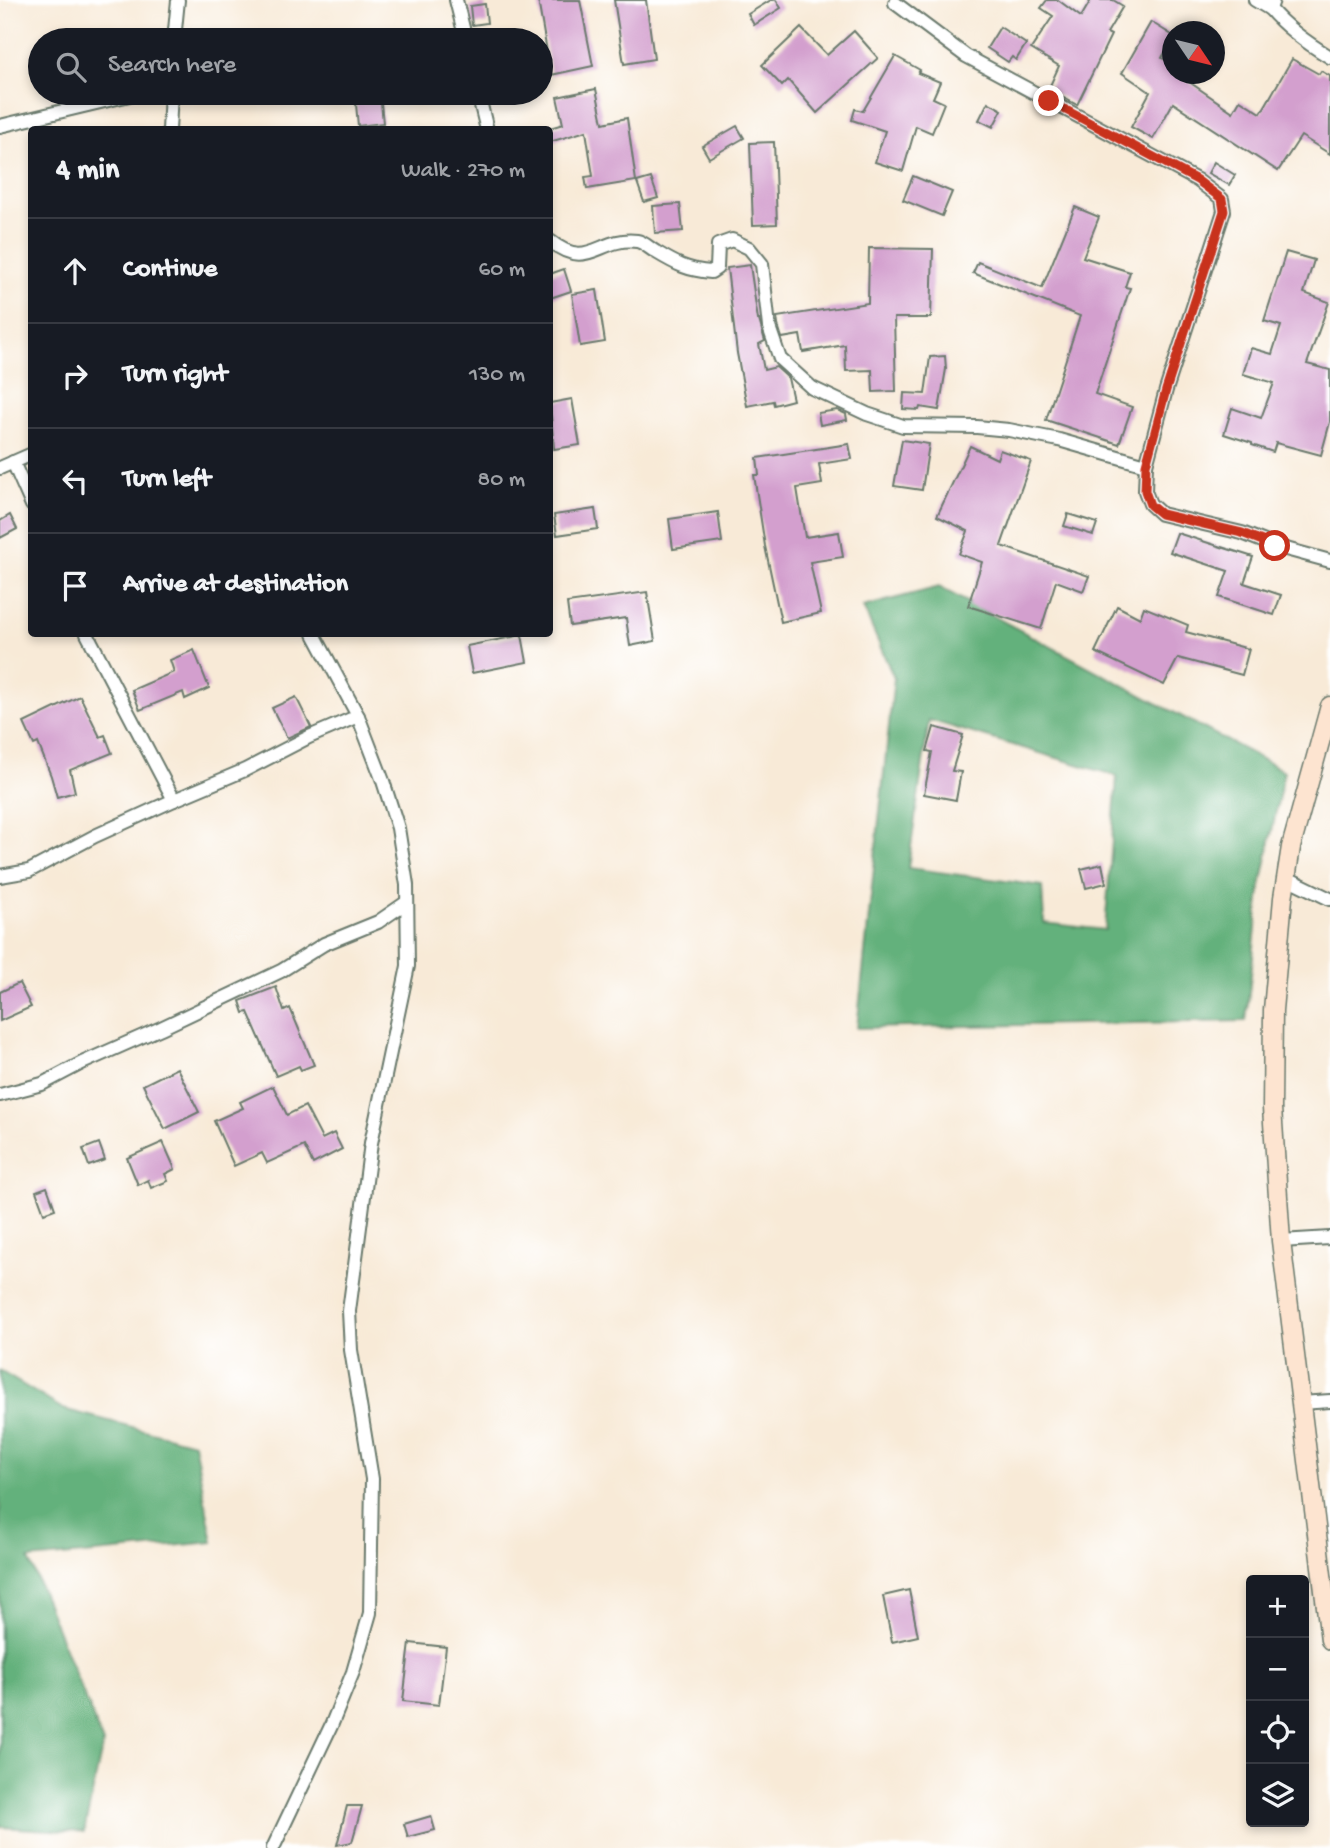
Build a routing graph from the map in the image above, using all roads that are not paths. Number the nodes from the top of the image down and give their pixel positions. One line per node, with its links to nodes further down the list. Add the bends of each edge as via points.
1 (178, 0): 7 (street)
2 (456, 0): 8 (street)
3 (909, 0): 5 (street, via 899,5)
4 (1255, 0): 6 (street)
5 (890, 2): 19 (street, via 966,55 1197,180 1222,199 1224,211)
6 (1272, 4): 9 (street, via 1296,35)
7 (175, 28)
8 (463, 28)
9 (1330, 57)
10 (88, 105): 13 (street)
11 (170, 105): 14 (street)
12 (481, 105): 15 (street)
13 (0, 126)
14 (169, 126)
15 (486, 126)
16 (553, 244): 19 (street, via 575,255 637,241 681,267 711,272 717,268 718,245 732,240 748,248 762,264 769,327 780,359 812,388 904,426 1009,430)
17 (28, 456): 18 (street)
18 (13, 462): 20 (street); 21 (street)
19 (1146, 465): 22 (street, via 1145,491 1150,505 1161,514)
20 (0, 468)
21 (28, 496)
22 (1330, 561)
23 (90, 637): 27 (street)
24 (316, 637): 26 (street)
25 (1330, 706): 29 (main road, via 1291,847)
26 (358, 716): 27 (street); 31 (street, via 398,828)
27 (174, 800): 28 (street, via 29,870)
28 (0, 876)
29 (1287, 878): 30 (street); 34 (main road, via 1273,1010 1272,1108)
30 (1330, 899)
31 (407, 902): 32 (street, via 378,922 324,944 281,971 42,1084); 39 (street, via 408,966 371,1143 349,1311 372,1479 370,1613 331,1726)
32 (0, 1095)
33 (1330, 1238): 34 (street)
34 (1281, 1241): 36 (main road)
35 (1330, 1401): 36 (street)
36 (1301, 1403): 37 (main road)
37 (1330, 1634): 38 (main road)
38 (1330, 1640)
39 (273, 1848)

